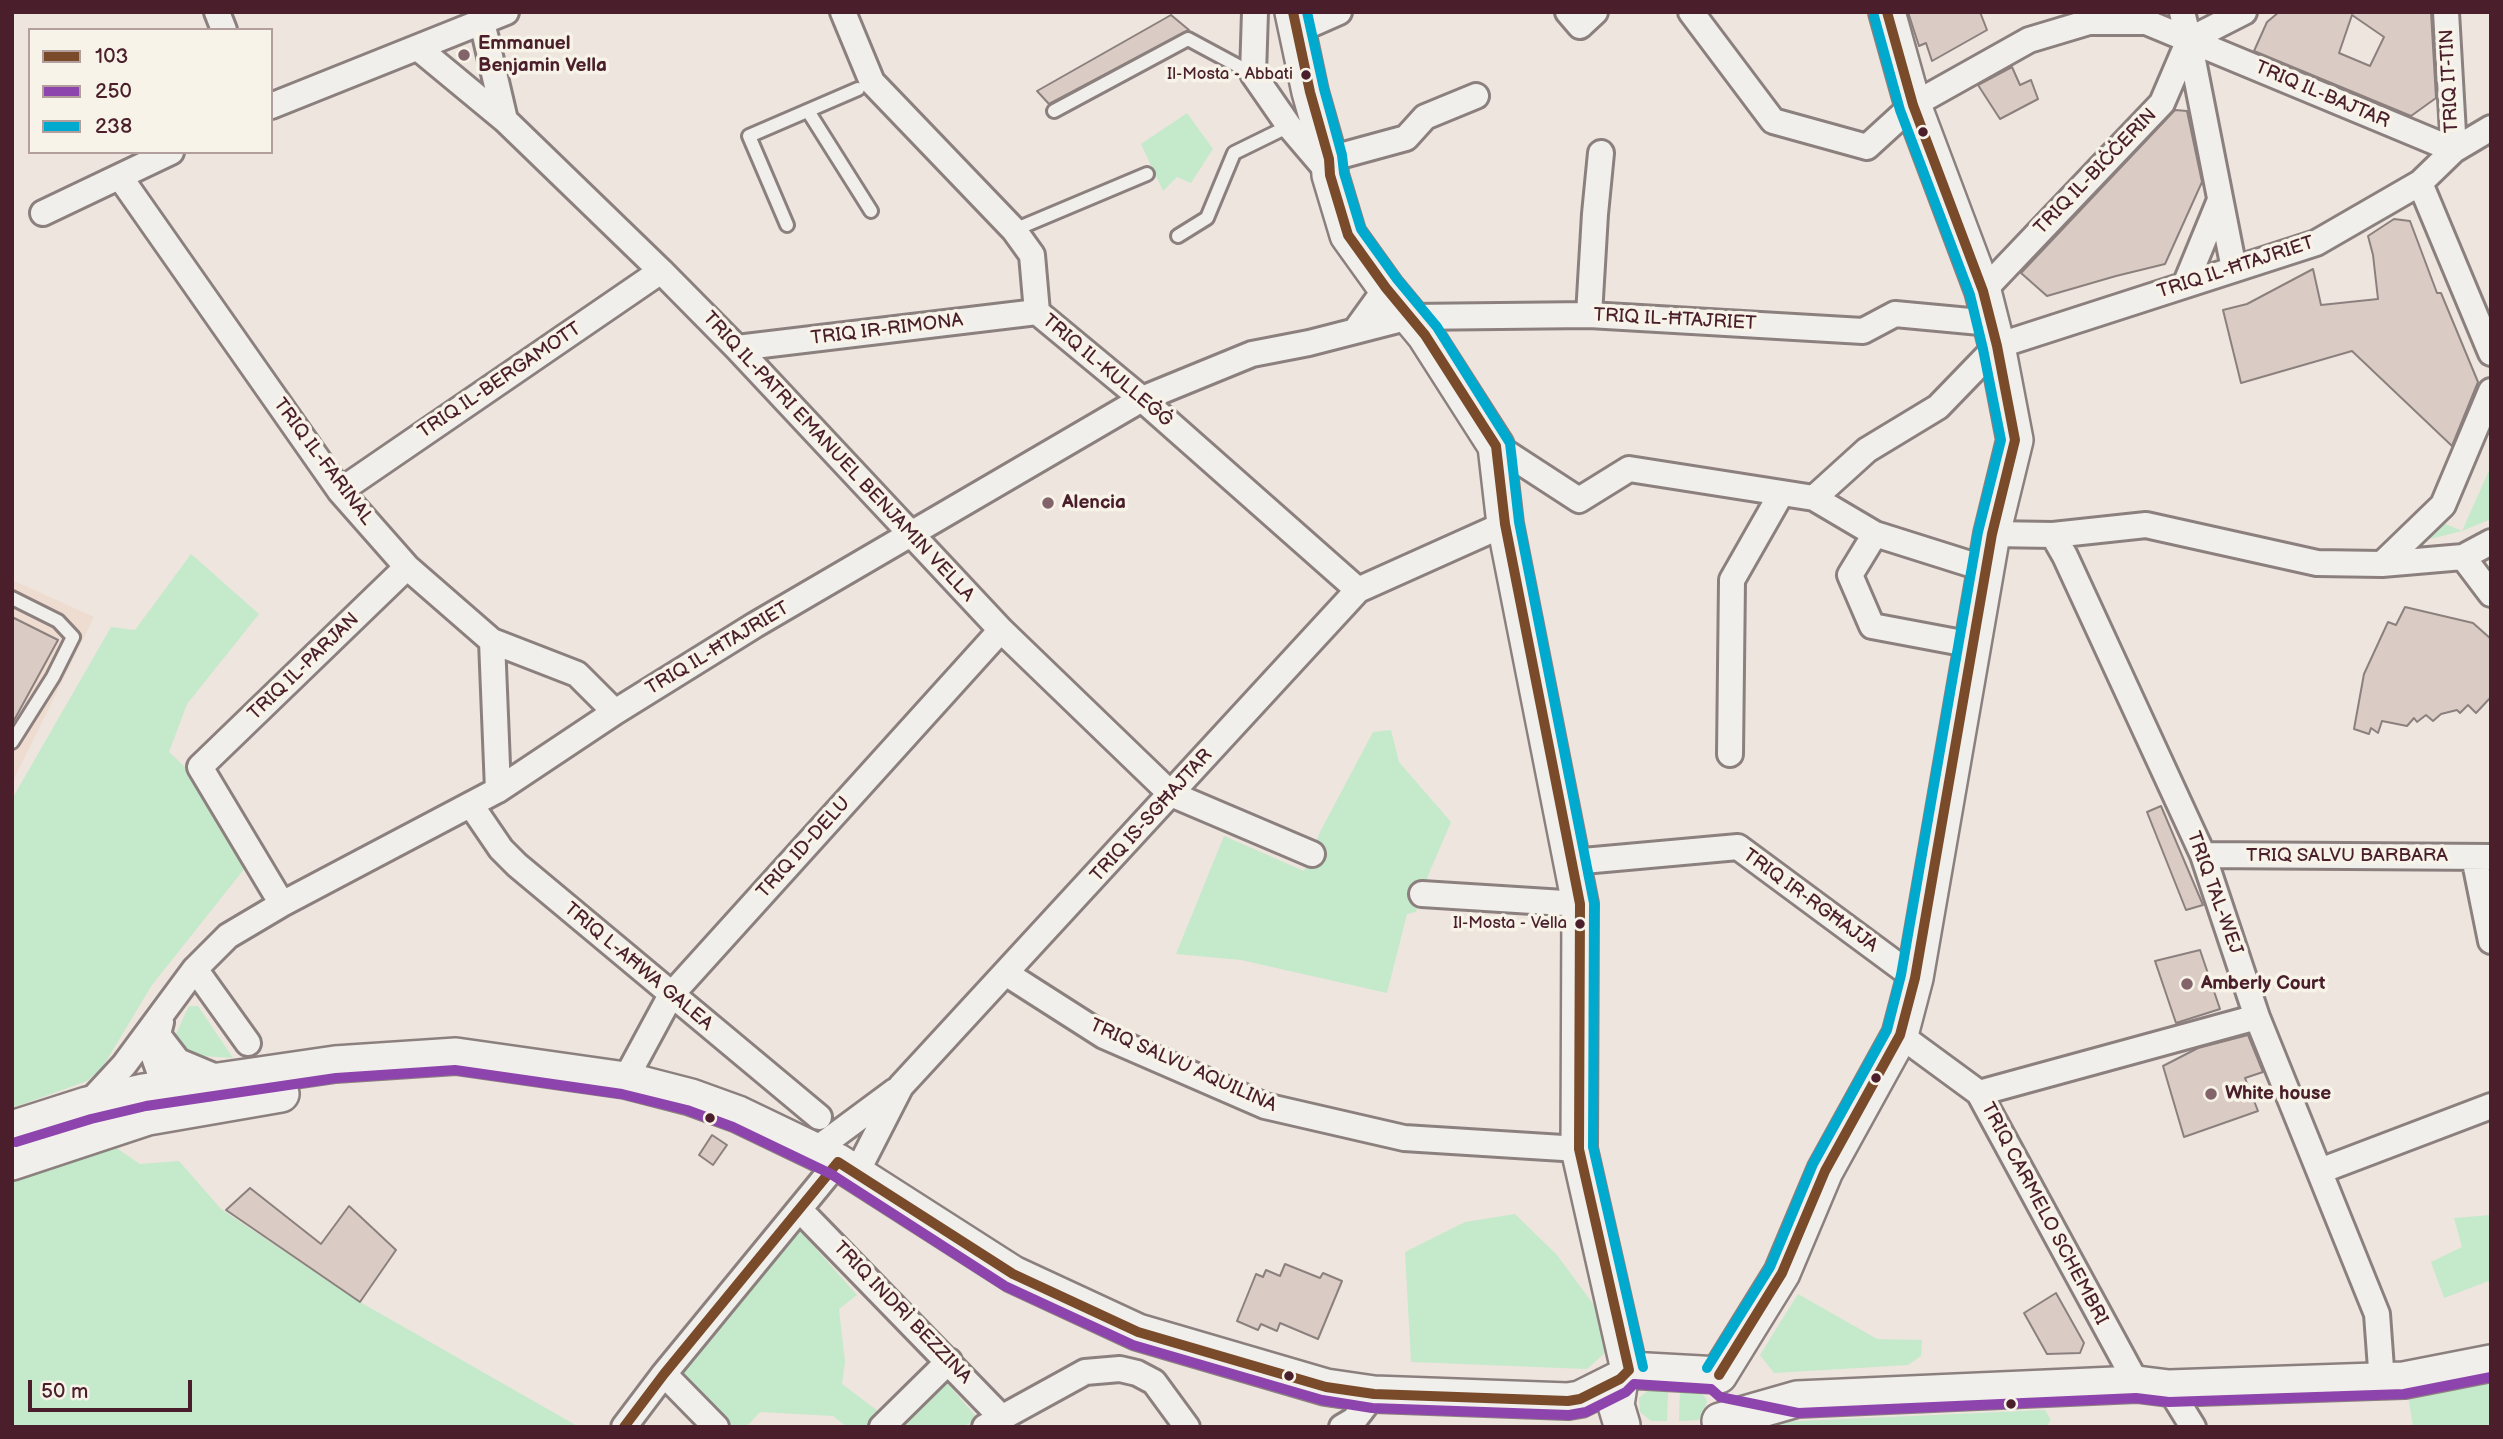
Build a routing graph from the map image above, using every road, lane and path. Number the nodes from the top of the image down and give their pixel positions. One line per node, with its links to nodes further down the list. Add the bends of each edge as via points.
1 (506, 12): 12 (street)
2 (844, 12): 37 (street, TRIQ IL-KULLEĠĠ, via 872,82)
3 (1255, 12): 16 (street)
4 (1339, 12): 13 (street)
5 (1568, 12): 6 (street, via 1580,26)
6 (1595, 12)
7 (1691, 12): 20 (street, TRIQ IL-BAJTAR, via 1773,121 1867,147)
8 (1886, 12): 20 (street)
9 (2182, 12): 14 (street)
10 (2244, 12): 14 (street)
11 (2446, 12): 26 (street, TRIQ IT-TIN)
12 (482, 22): 15 (street); 23 (street)
13 (1294, 22): 29 (street)
14 (2189, 40): 20 (street, TRIQ IL-BAJTAR, via 2146,22 2089,22 2029,40); 26 (street, TRIQ IL-BAJTAR); 33 (street); 45 (street, TRIQ IL-BIĊĊERIN, via 2162,103)
15 (418, 48): 19 (street); 23 (street, TRIQ IL-PATRI EMANUEL BENJAMIN VELLA)
16 (1253, 74): 22 (lane, via 1188,39); 24 (street)
17 (858, 89): 21 (lane)
18 (1476, 96): 29 (street, via 1425,117 1406,138)
19 (273, 105)
20 (1913, 105): 45 (street)
21 (808, 111): 34 (lane); 36 (lane, via 748,136)
22 (1055, 111)
23 (505, 120): 40 (street, TRIQ IL-PATRI EMANUEL BENJAMIN VELLA)
24 (1289, 126): 29 (street); 38 (lane, via 1234,153 1207,218)
25 (2491, 128): 26 (street, TRIQ IL-ĦTAJRIET)
26 (2454, 150): 32 (street, TRIQ IL-ĦTAJRIET)
27 (1601, 153): 44 (street)
28 (167, 154): 31 (street)
29 (1330, 167): 42 (street, via 1348,235)
30 (1147, 174): 37 (lane)
31 (120, 177): 35 (street); 54 (street, TRIQ IL-FARINAL)
32 (2420, 183): 39 (street, TRIQ IL-ĦTAJRIET, via 2316,243); 50 (street)
33 (2220, 200): 39 (street); 41 (street)
34 (871, 211)
35 (43, 213)
36 (787, 225)
37 (1014, 230): 43 (street, TRIQ IL-KULLEĠĠ, via 1032,255)
38 (1178, 236)
39 (2234, 269): 41 (street, TRIQ IL-ĦTAJRIET)
40 (661, 271): 49 (street, TRIQ IL-PATRI EMANUEL BENJAMIN VELLA); 54 (street, TRIQ IL-BERGAMOTT)
41 (2185, 285): 45 (street, TRIQ IL-ĦTAJRIET)
42 (1385, 288): 46 (street); 47 (street)
43 (1037, 312): 49 (street, TRIQ IR-RIMONA); 52 (street, TRIQ IL-KULLEĠĠ)
44 (1589, 315): 45 (street, TRIQ IL-ĦTAJRIET, via 1863,331 1895,314); 46 (street, TRIQ IL-ĦTAJRIET)
45 (1990, 320): 56 (street, via 2015,440); 57 (street, TRIQ IL-BIĊĊERIN, via 1938,407 1867,450)
46 (1418, 326): 47 (street, TRIQ IL-ĦTAJRIET); 48 (street, TRIQ IL-ĦTAJRIET); 53 (street)
47 (1355, 331): 48 (street, TRIQ IL-ĦTAJRIET)
48 (1309, 343): 52 (street, TRIQ IL-ĦTAJRIET, via 1252,354)
49 (737, 348): 59 (street, TRIQ IL-PATRI EMANUEL BENJAMIN VELLA)
50 (2491, 353)
51 (2491, 391): 65 (street, via 2443,505)
52 (1143, 399): 59 (street, TRIQ IL-ĦTAJRIET); 68 (street, TRIQ IL-KULLEĠĠ)
53 (1496, 446): 55 (street, via 1579,500 1629,470); 58 (street)
54 (340, 491): 66 (street, TRIQ IL-FARINAL)
55 (1781, 494): 57 (street); 76 (street, via 1732,580)
56 (2003, 494): 61 (street); 62 (street, via 2021,518)
57 (1814, 498): 60 (street)
58 (1505, 524): 68 (street, TRIQ IS-SGĦAJTAR); 83 (street)
59 (911, 533): 71 (street, TRIQ IL-PATRI EMANUEL BENJAMIN VELLA); 74 (street, TRIQ IL-ĦTAJRIET)
60 (1875, 534): 67 (street); 73 (street, via 1850,575 1872,626)
61 (1992, 534): 62 (street); 67 (street)
62 (2053, 535): 65 (street, via 2146,525 2317,562); 81 (street, TRIQ TAL-WEJ)
63 (2491, 541): 64 (street)
64 (2463, 557): 65 (street); 69 (street)
65 (2382, 564)
66 (407, 567): 72 (street, TRIQ IL-FARINAL); 85 (street, TRIQ IL-PARJAN, via 200,767)
67 (1986, 569): 73 (street)
68 (1358, 590): 78 (street, TRIQ IS-SGĦAJTAR)
69 (2491, 594)
70 (12, 598): 75 (lane, via 58,621 73,637)
71 (1001, 630): 78 (street, TRIQ IL-PATRI EMANUEL BENJAMIN VELLA); 91 (street, TRIQ ID-DELU)
72 (492, 640): 74 (street, TRIQ IL-FARINAL, via 577,674); 77 (street)
73 (1973, 645): 90 (street)
74 (615, 712): 77 (street, TRIQ IL-ĦTAJRIET)
75 (12, 742)
76 (1730, 754)
77 (498, 790): 79 (street, TRIQ IL-ĦTAJRIET)
78 (1171, 794): 80 (street); 89 (street, TRIQ IS-SGĦAJTAR)
79 (471, 805): 85 (street, TRIQ IL-ĦTAJRIET); 91 (street, TRIQ L-AĦWA GALEA, via 517,865)
80 (1312, 854)
81 (2203, 855): 82 (street, TRIQ SALVU BARBARA); 92 (street, TRIQ TAL-WEJ)
82 (2482, 857): 87 (street)
83 (1572, 862): 86 (street); 90 (street, TRIQ IR-RGĦAJJA, via 1738,847)
84 (1422, 894): 86 (street)
85 (282, 904): 88 (street, TRIQ IL-ĦTAJRIET, via 228,936)
86 (1580, 904): 105 (street)
87 (2491, 941)
88 (195, 969): 93 (street, TRIQ IL-ĦTAJRIET); 95 (street)
89 (1007, 974): 99 (street, TRIQ IS-SGĦAJTAR); 105 (street, TRIQ SALVU AQUILINA, via 1104,1036 1265,1106 1404,1138)
90 (1915, 978): 94 (street)
91 (671, 995): 98 (street, TRIQ ID-DELU); 106 (street, TRIQ L-AĦWA GALEA)
92 (2257, 1017): 100 (street); 108 (street, TRIQ TAL-WEJ)
93 (156, 1028): 97 (street, via 178,1061); 101 (street, TRIQ IL-ĦTAJRIET); 103 (street, TRIQ IL-ĦTAJRIET, via 141,1057)
94 (1900, 1035): 100 (street, TRIQ CARMELO SCHEMBRI); 114 (street, via 1825,1171 1782,1273)
95 (248, 1042)
96 (506, 1063): 97 (street, via 456,1056 335,1064); 98 (street); 103 (street, via 459,1073)
97 (221, 1079): 103 (street)
98 (625, 1080): 106 (street, via 691,1097)
99 (901, 1086): 106 (street, TRIQ IS-SGĦAJTAR); 106 (street)
100 (1979, 1093): 116 (street, TRIQ CARMELO SCHEMBRI)
101 (87, 1105): 103 (street); 104 (street)
102 (2491, 1106): 108 (street)
103 (159, 1107): 107 (street)
104 (12, 1129)
105 (1579, 1149): 113 (street)
106 (832, 1151): 109 (street, TRIQ IS-SGĦAJTAR); 117 (street, via 1013,1274 1138,1332 1326,1387)
107 (12, 1161)
108 (2320, 1171): 115 (street, TRIQ TAL-WEJ, via 2377,1314)
109 (800, 1210): 110 (street, TRIQ INDRÌ BEZZINA); 112 (street, TRIQ IS-SGĦAJTAR)
110 (949, 1361): 120 (street, TRIQ INDRÌ BEZZINA); 125 (street)
111 (2491, 1363): 115 (street)
112 (664, 1374): 123 (street, TRIQ IS-SGĦAJTAR); 124 (street)
113 (1625, 1375): 114 (street); 118 (street); 122 (street, via 1616,1405)
114 (1721, 1380): 119 (street); 121 (street, via 1728,1392)
115 (2382, 1382): 116 (street)
116 (2153, 1386): 119 (street); 128 (street, TRIQ CARMELO SCHEMBRI)
117 (1374, 1394): 118 (street); 127 (street, via 1354,1420)
118 (1580, 1399): 122 (street)
119 (1797, 1399): 121 (street)
120 (994, 1422): 126 (street, via 1085,1372 1120,1368 1154,1382)
121 (1718, 1424)
122 (1623, 1426)
123 (624, 1427)
124 (716, 1427)
125 (882, 1427)
126 (1187, 1427)
127 (1342, 1427)
128 (2193, 1427)

